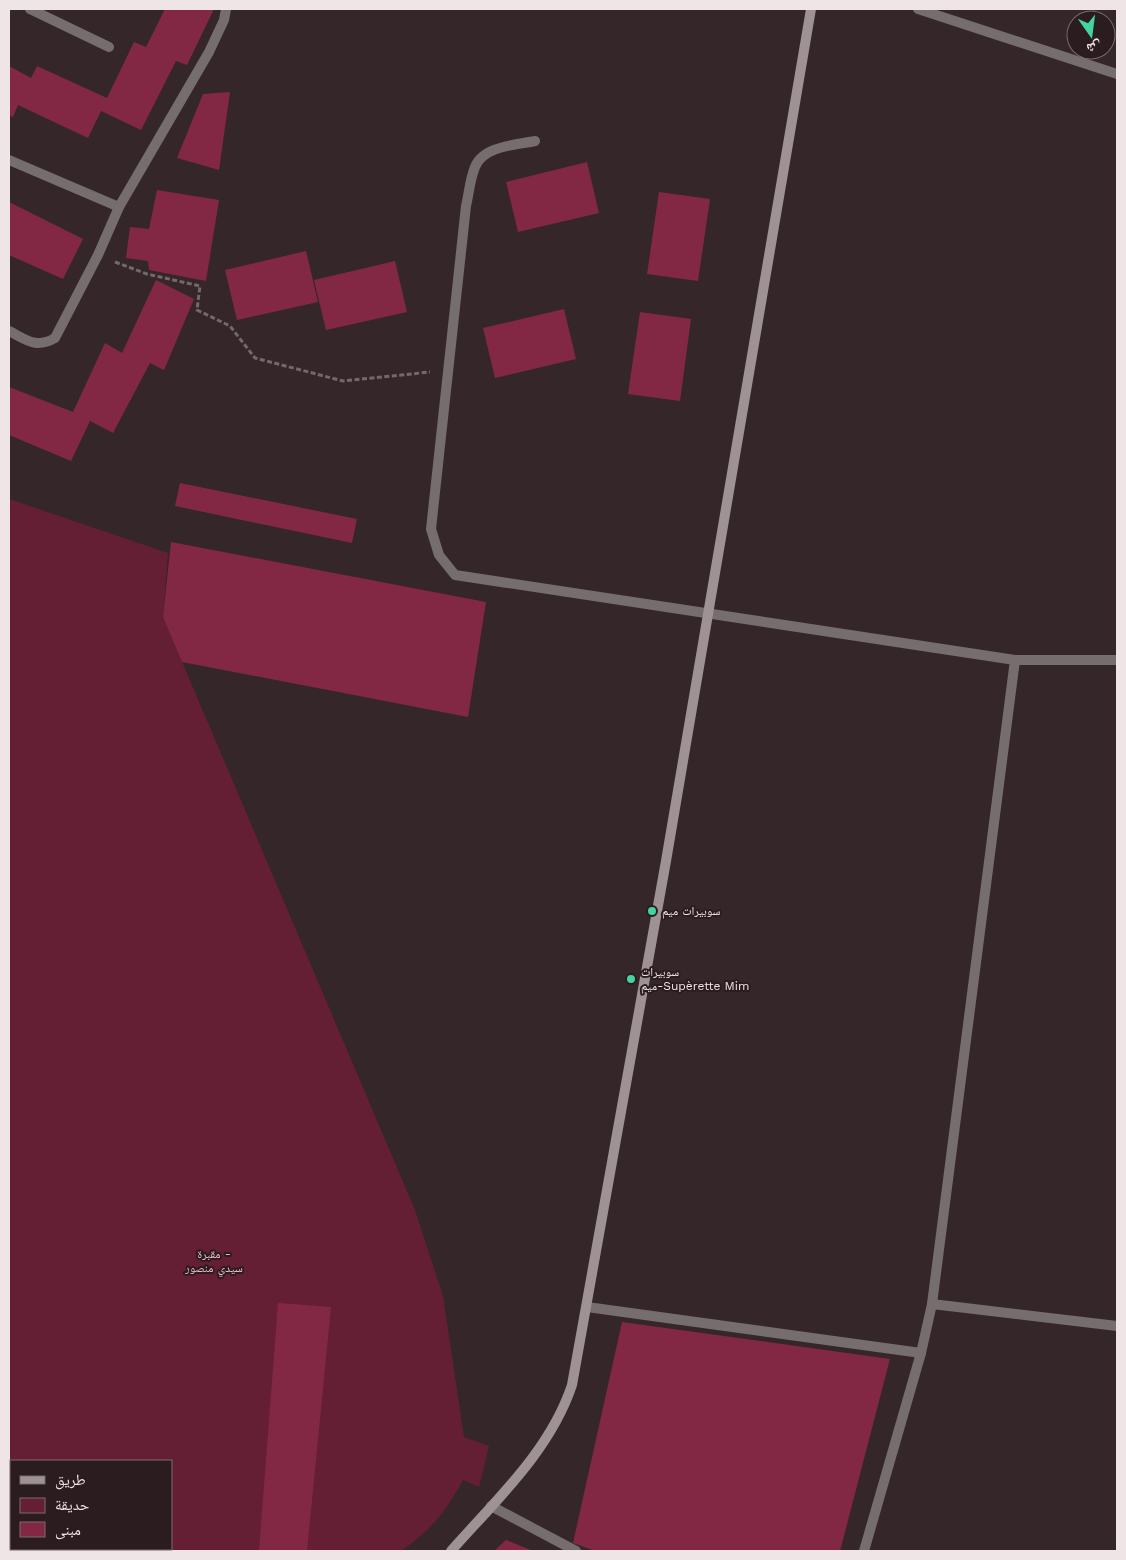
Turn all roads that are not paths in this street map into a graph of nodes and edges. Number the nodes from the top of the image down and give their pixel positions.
1 (30, 9) edge
2 (226, 9) edge
3 (810, 9) edge
4 (918, 9) edge
5 (109, 47) dead end
6 (1117, 74) edge
7 (535, 141) dead end
8 (9, 160) edge
9 (119, 207) junction
10 (9, 331) edge
11 (708, 613) junction
12 (1015, 660) junction
13 (1117, 660) edge
14 (932, 1304) junction
15 (587, 1307) junction
16 (1117, 1326) edge
17 (921, 1353) junction
18 (490, 1506) junction
19 (451, 1551) edge
20 (576, 1551) edge
21 (864, 1551) edge

1 - 5 street
2 - 9 street
3 - 11 main road
4 - 6 street
7 - 11 street
8 - 9 street
9 - 10 street
11 - 12 street
11 - 15 main road
12 - 13 street
12 - 14 street
14 - 16 street
14 - 17 street
15 - 17 street
15 - 18 main road
17 - 21 street
18 - 19 main road
18 - 20 street

